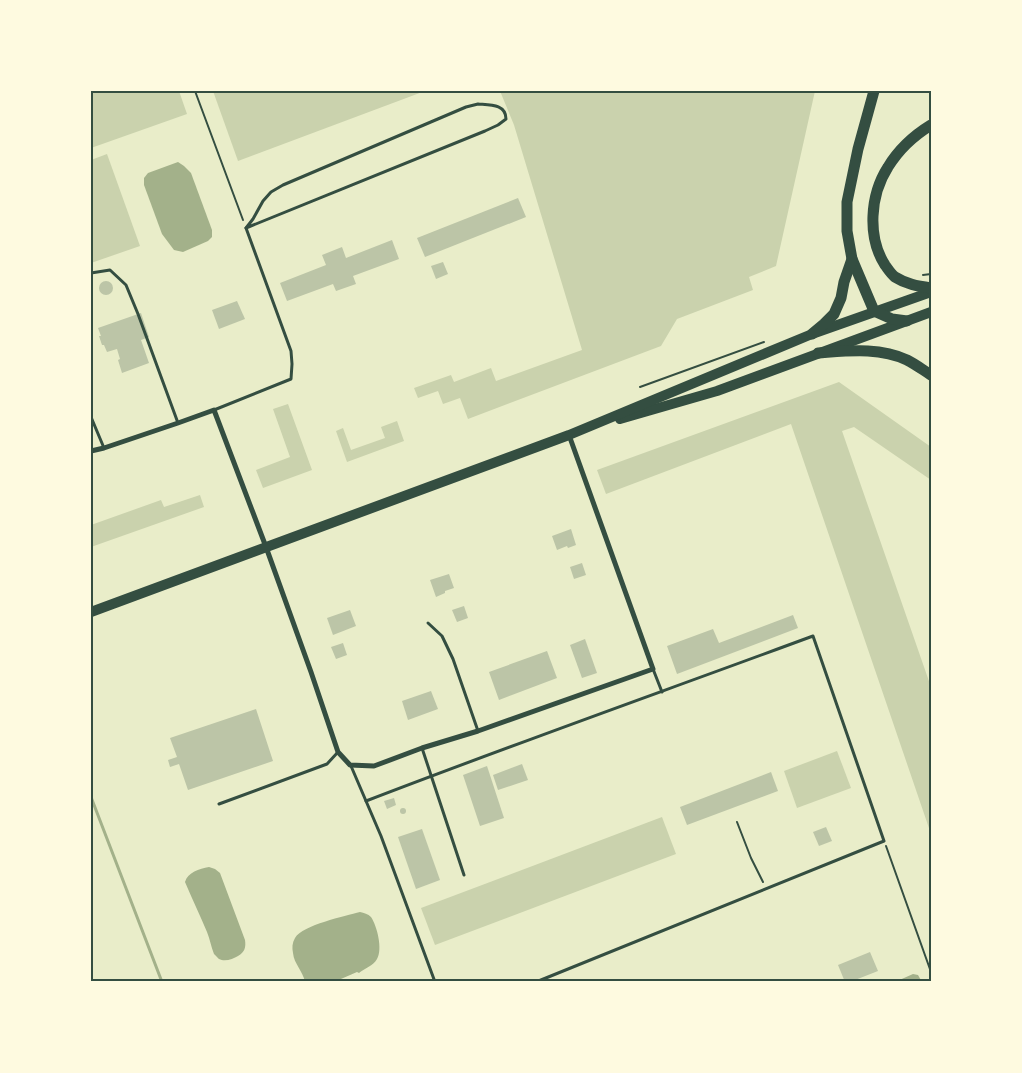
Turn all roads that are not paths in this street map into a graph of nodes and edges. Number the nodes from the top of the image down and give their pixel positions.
1 (874, 91) edge
2 (931, 124) edge
3 (246, 228) junction
4 (852, 259) junction
5 (91, 273) edge
6 (931, 290) edge
7 (874, 311) junction
8 (931, 312) edge
9 (907, 321) junction
10 (812, 334) junction
11 (818, 354) junction
12 (931, 374) edge
13 (214, 410) junction
14 (91, 417) edge
15 (178, 423) junction
16 (569, 435) junction
17 (104, 448) junction
18 (91, 451) edge
19 (266, 546) junction
20 (91, 612) edge
21 (428, 624) dead end
22 (653, 669) junction
23 (662, 692) junction
24 (478, 731) junction
25 (422, 748) junction
26 (338, 752) junction
27 (350, 765) junction
28 (431, 776) junction
29 (366, 801) junction
30 (219, 804) dead end
31 (464, 875) dead end
32 (435, 982) edge
33 (536, 982) edge

1 - 4 highway
2 - 6 highway
3 - 3 lane
3 - 13 lane
4 - 7 highway
4 - 10 highway
5 - 15 lane
6 - 7 main road
7 - 9 highway
7 - 10 main road
8 - 9 main road
9 - 11 main road
10 - 16 main road
11 - 12 highway
11 - 16 main road
13 - 15 street
13 - 19 street
14 - 17 lane
15 - 17 street
16 - 19 main road
16 - 22 street
17 - 18 street
19 - 20 main road
19 - 26 street
21 - 24 lane
22 - 23 lane
22 - 24 street
23 - 28 lane
23 - 33 lane
24 - 25 street
25 - 27 street
25 - 28 lane
26 - 27 street
26 - 30 lane
27 - 29 lane
28 - 29 lane
28 - 31 lane
29 - 32 lane

